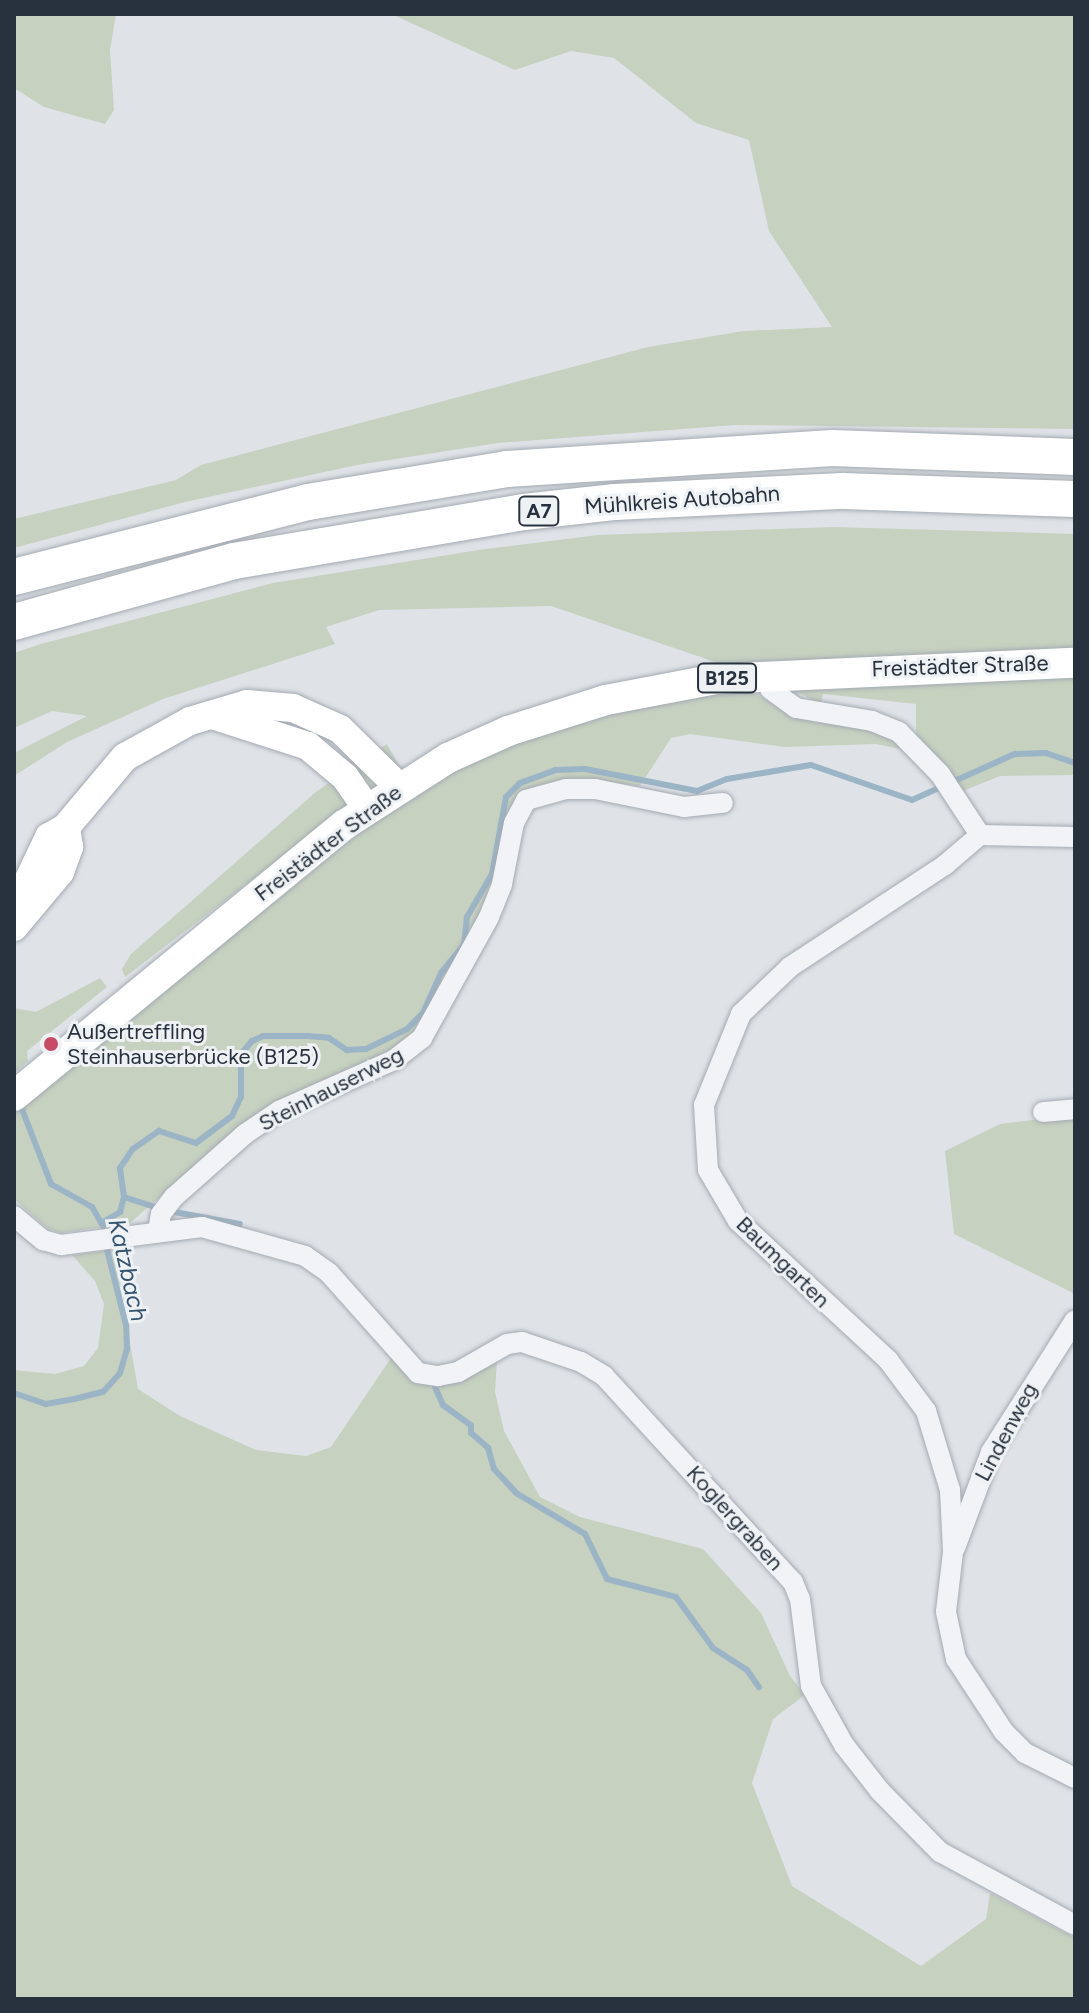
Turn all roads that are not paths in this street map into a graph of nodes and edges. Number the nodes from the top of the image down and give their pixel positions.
1 (1075, 457) edge
2 (1075, 499) edge
3 (14, 577) edge
4 (14, 622) edge
5 (1075, 663) edge
6 (768, 674) junction
7 (212, 715) junction
8 (399, 787) junction
9 (723, 803) dead end
10 (367, 809) junction
11 (980, 835) junction
12 (1075, 837) edge
13 (21, 917) edge
14 (25, 1087) edge
15 (1075, 1109) edge
16 (1043, 1112) dead end
17 (14, 1216) edge
18 (163, 1216) junction
19 (1075, 1320) edge
20 (953, 1552) junction
21 (1075, 1778) edge
22 (1075, 1925) edge

1 - 3 highway, Mühlkreis Autobahn / A7
2 - 4 highway, Mühlkreis Autobahn / A7
5 - 6 main road, Freistädter Straße / B125
6 - 8 main road, Freistädter Straße / B125
6 - 11 street
7 - 8 street
7 - 10 street
7 - 13 street
8 - 10 main road, Freistädter Straße / B125
9 - 18 street, Steinhauserweg
10 - 14 main road, Freistädter Straße / B125
11 - 12 street
11 - 20 street, Baumgarten
15 - 16 street
17 - 18 street
18 - 22 street, Koglergraben
19 - 20 street, Lindenweg
20 - 21 street, Baumgarten

